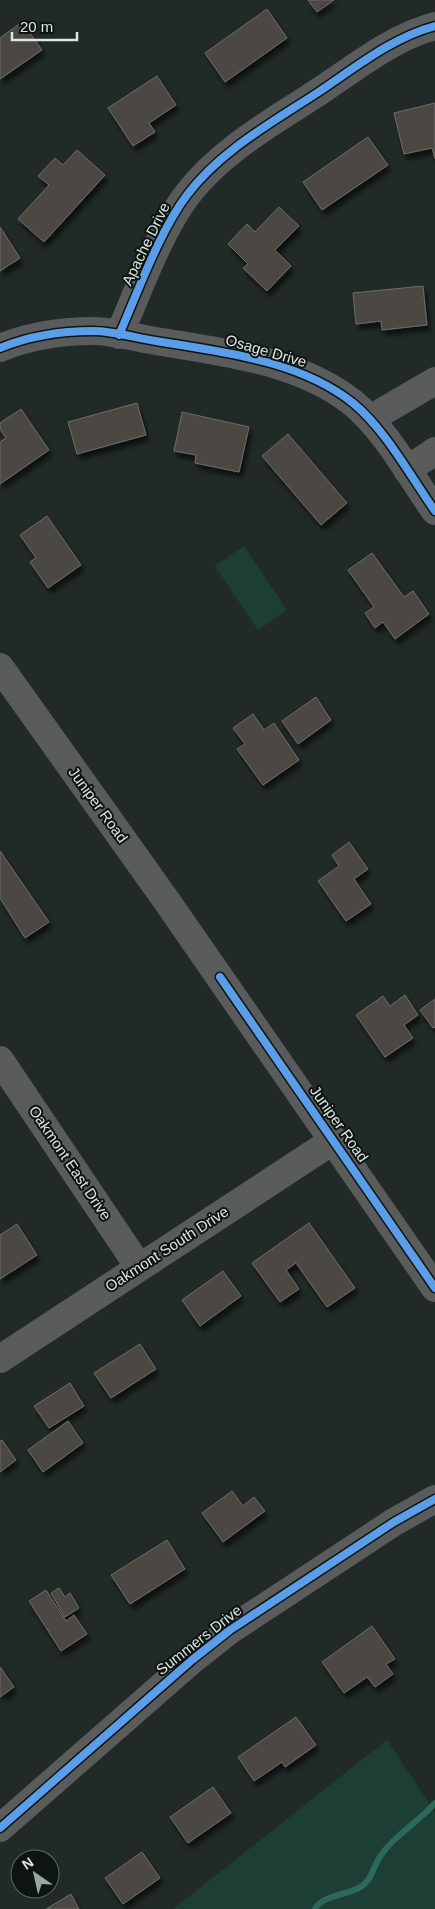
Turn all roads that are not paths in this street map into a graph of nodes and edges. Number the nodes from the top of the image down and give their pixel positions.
1 (435, 26) edge
2 (119, 335) junction
3 (0, 348) edge
4 (435, 381) edge
5 (370, 419) junction
6 (435, 451) edge
7 (406, 470) junction
8 (435, 511) edge
9 (0, 667) edge
10 (0, 1060) edge
11 (334, 1140) junction
12 (139, 1267) junction
13 (435, 1288) edge
14 (0, 1359) edge
15 (435, 1499) edge
16 (0, 1828) edge

1 - 2 street, Apache Drive
2 - 3 street
2 - 5 street, Osage Drive
4 - 5 street
5 - 7 street, Osage Drive
6 - 7 street
7 - 8 street, Osage Drive
9 - 11 street, Juniper Road
10 - 12 street, Oakmont East Drive
11 - 12 street, Oakmont South Drive
11 - 13 street, Juniper Road
12 - 14 street, Oakmont South Drive
15 - 16 street, Summers Drive

